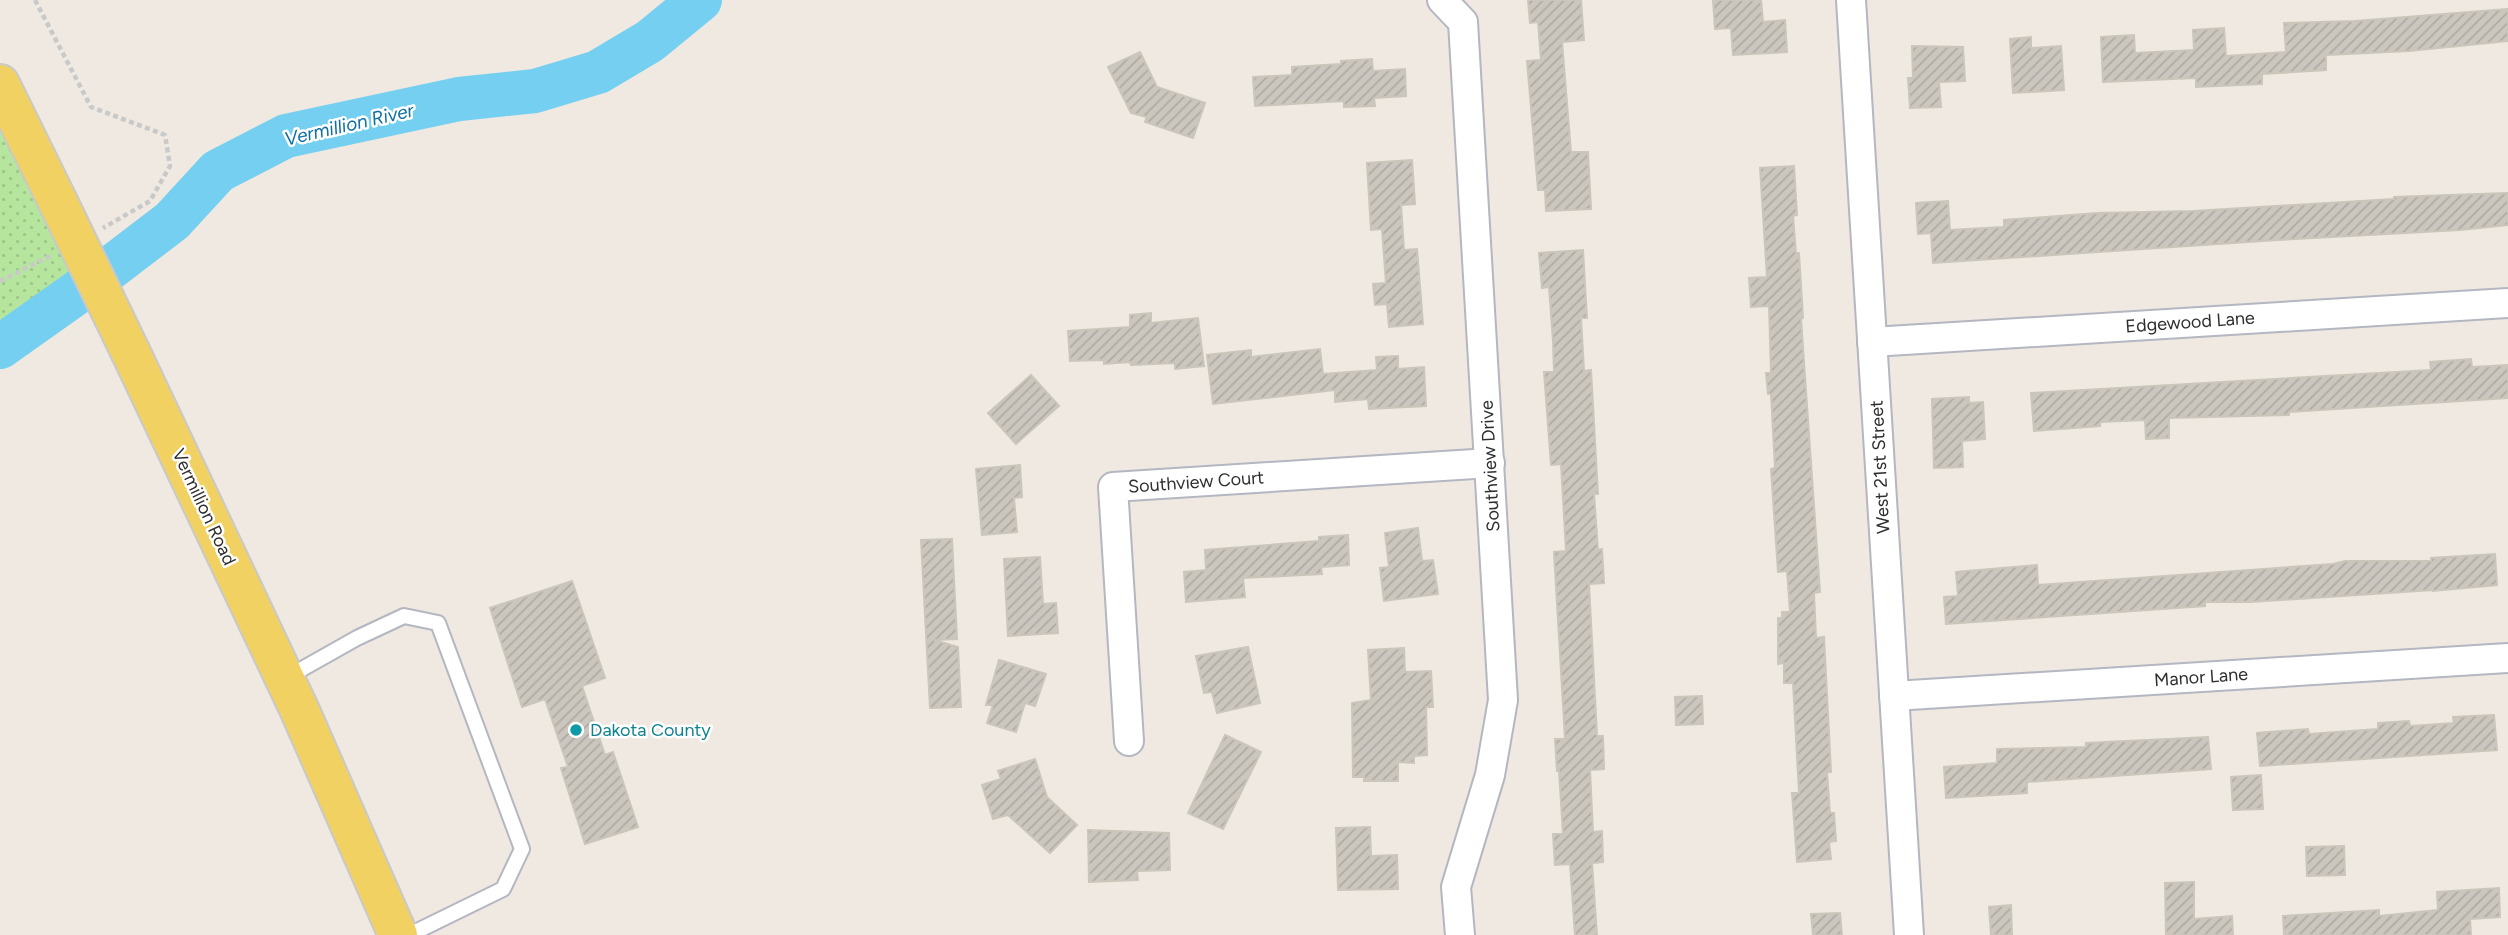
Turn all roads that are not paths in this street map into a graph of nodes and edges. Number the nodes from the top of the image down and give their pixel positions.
1 (1442, 0) edge
2 (1851, 0) edge
3 (0, 84) edge
4 (2508, 303) edge
5 (1872, 342) junction
6 (1490, 463) junction
7 (2508, 658) edge
8 (285, 679) junction
9 (1894, 696) junction
10 (1129, 741) dead end
11 (398, 935) edge
12 (409, 935) edge
13 (1460, 935) edge
14 (1909, 935) edge

1 - 6 street, Southview Drive
2 - 5 street, West 21st Street
3 - 8 main road, Vermillion Road, bridge
4 - 5 street, Edgewood Lane
5 - 9 street, West 21st Street
6 - 10 street, Southview Court
6 - 13 street, Southview Drive
7 - 9 street, Manor Lane
8 - 11 main road, Vermillion Road
8 - 12 lane
9 - 14 street, West 21st Street

